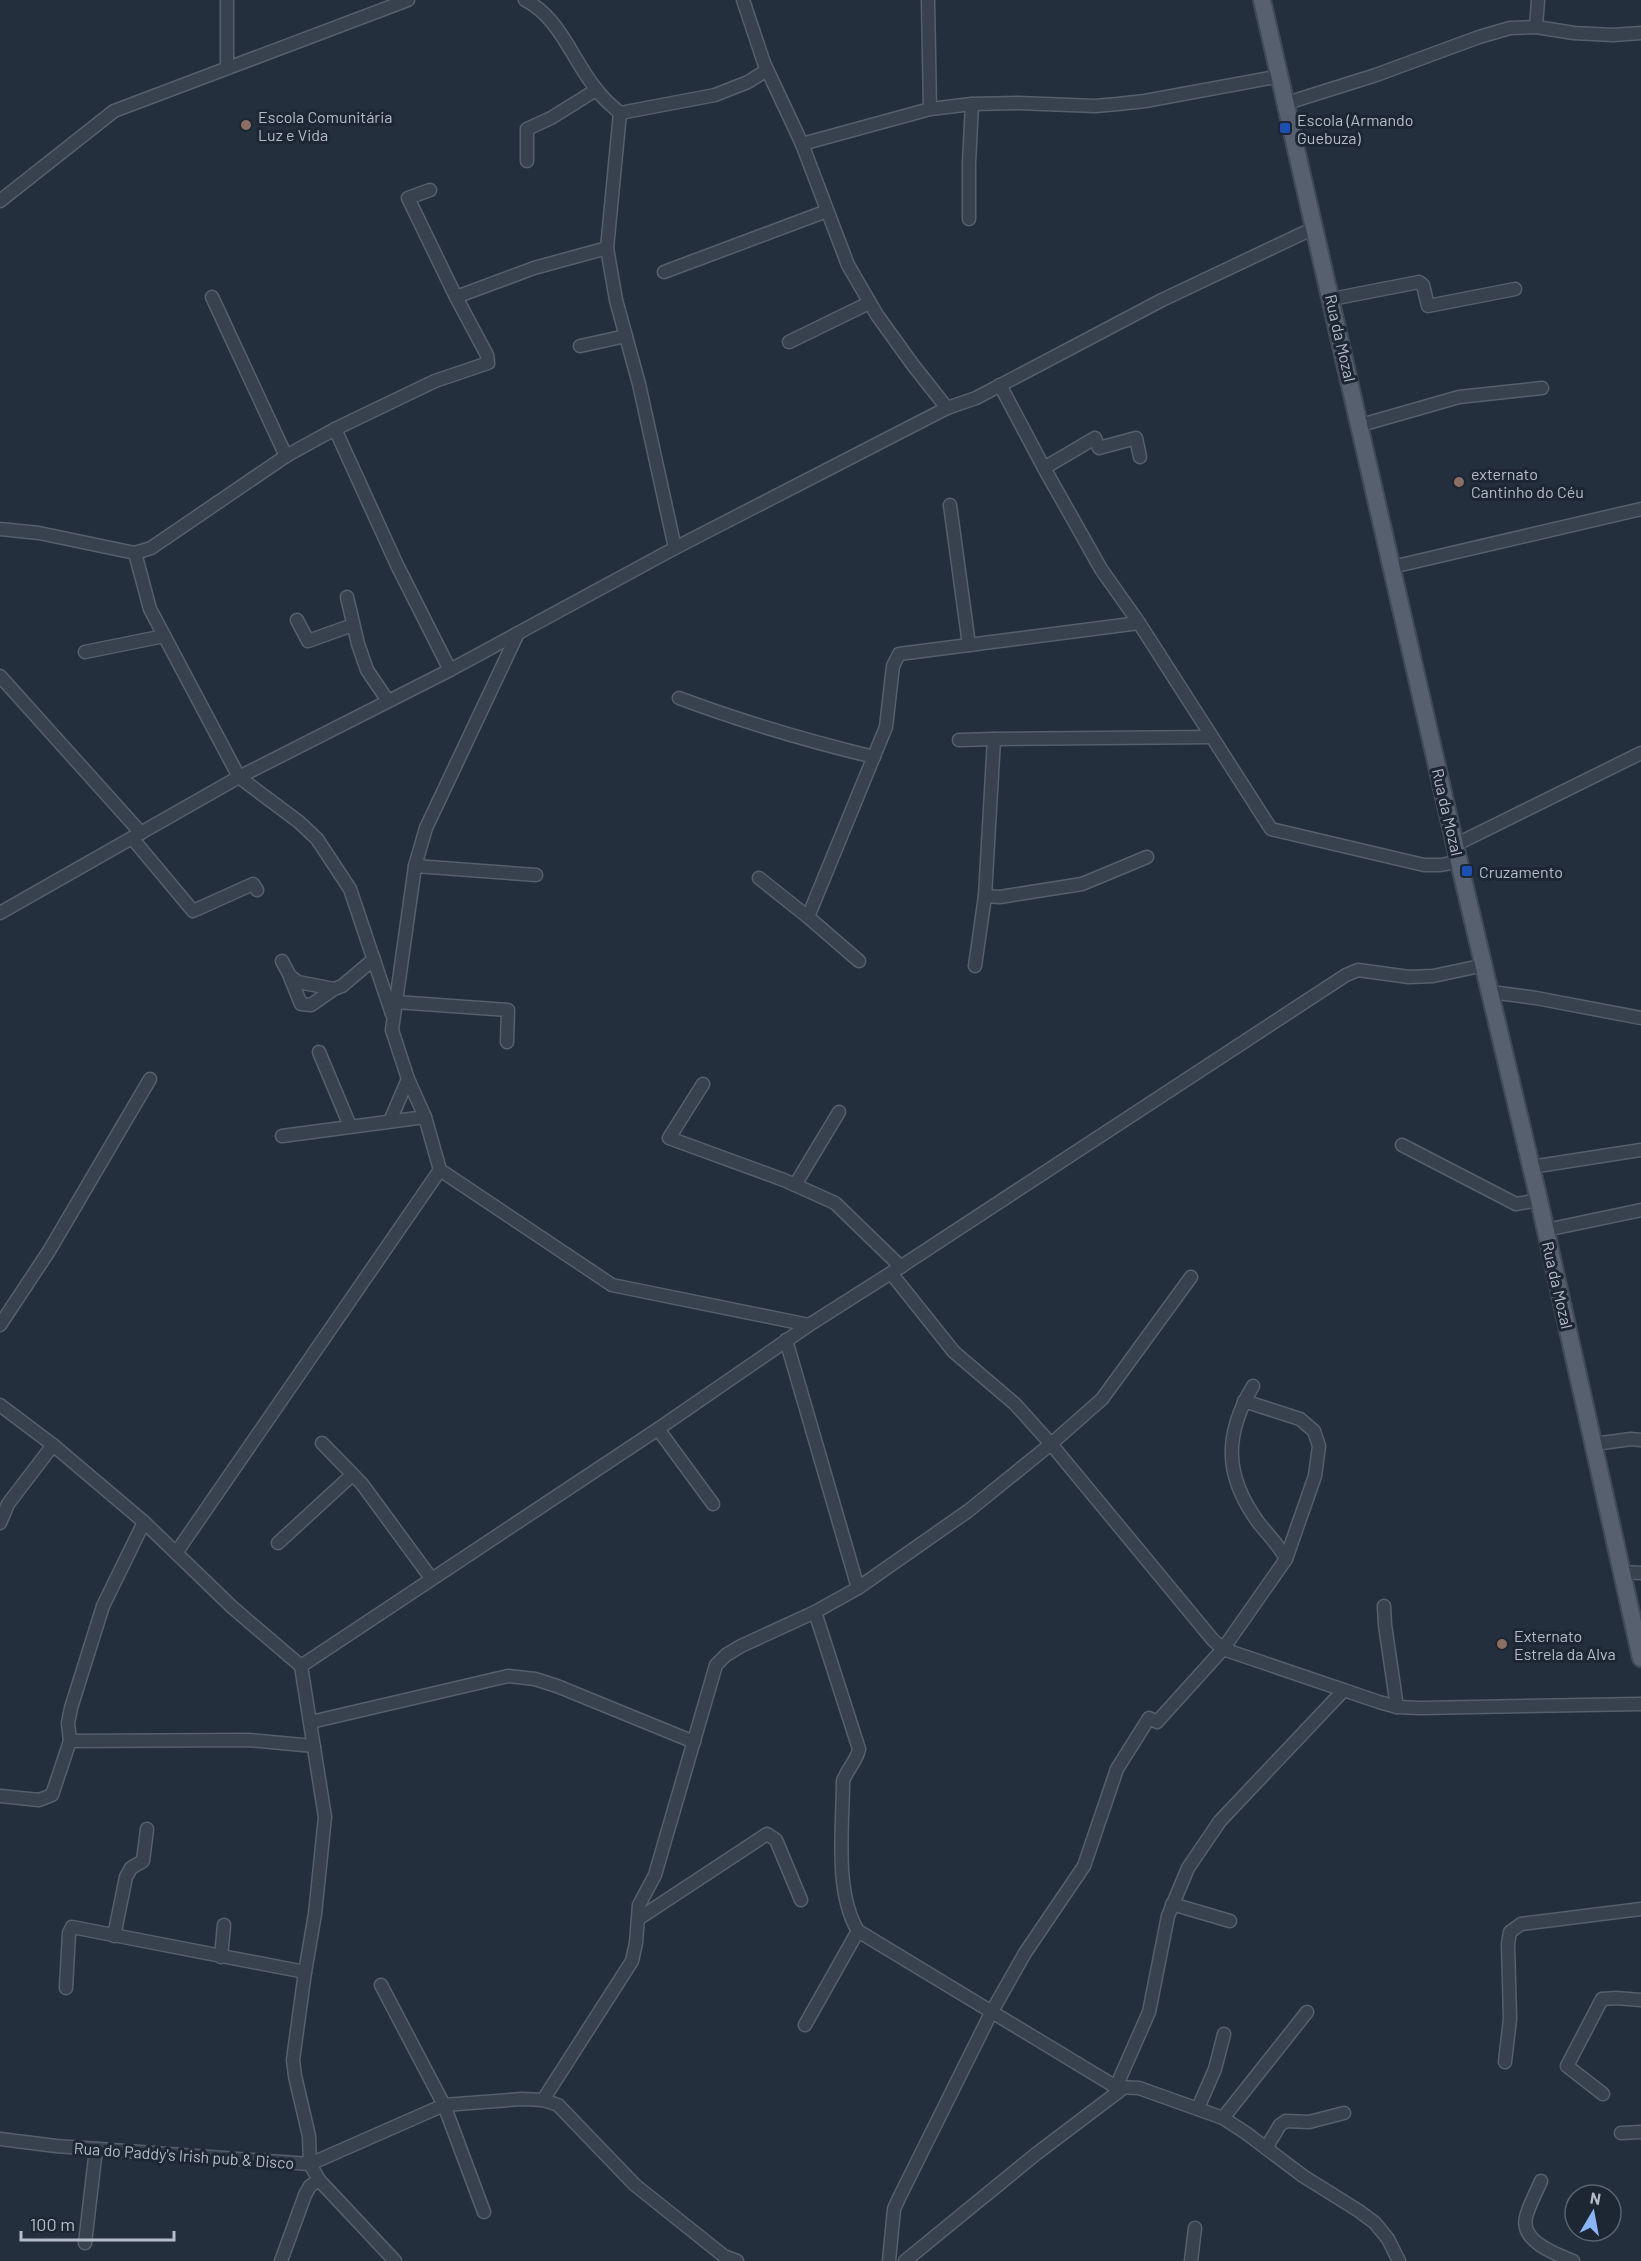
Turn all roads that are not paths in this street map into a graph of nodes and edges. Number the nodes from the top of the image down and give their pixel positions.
1 (227, 0) edge
2 (408, 0) edge
3 (525, 0) edge
4 (743, 0) edge
5 (928, 0) edge
6 (1262, 0) edge
7 (1538, 0) edge
8 (1536, 27) junction
9 (1641, 33) edge
10 (227, 68) junction
11 (767, 70) junction
12 (1281, 76) junction
13 (596, 90) junction
14 (1287, 103) junction
15 (972, 104) junction
16 (930, 109) junction
17 (620, 114) junction
18 (802, 144) junction
19 (527, 161) dead end
20 (430, 190) dead end
21 (0, 201) edge
22 (827, 211) junction
23 (969, 219) dead end
24 (1314, 228) junction
25 (608, 248) junction
26 (664, 272) dead end
27 (1515, 289) dead end
28 (212, 297) dead end
29 (456, 297) junction
30 (1332, 299) junction
31 (869, 303) junction
32 (626, 336) junction
33 (789, 342) dead end
34 (580, 346) dead end
35 (1000, 385) junction
36 (1542, 388) dead end
37 (947, 408) junction
38 (1361, 425) junction
39 (335, 429) junction
40 (286, 456) junction
41 (1140, 457) dead end
42 (1044, 468) junction
43 (950, 505) dead end
44 (1641, 509) edge
45 (0, 529) edge
46 (675, 548) junction
47 (135, 553) junction
48 (1392, 567) junction
49 (347, 597) dead end
50 (297, 620) dead end
51 (1139, 623) junction
52 (353, 625) junction
53 (518, 633) junction
54 (164, 636) junction
55 (969, 645) junction
56 (85, 652) dead end
57 (450, 670) junction
58 (0, 676) edge
59 (679, 699) dead end
60 (388, 701) junction
61 (1212, 737) junction
62 (994, 739) junction
63 (959, 740) dead end
64 (1641, 753) edge
65 (874, 757) junction
66 (239, 777) junction
67 (136, 835) junction
68 (1457, 853) junction
69 (1147, 857) dead end
70 (416, 866) junction
71 (536, 876) dead end
72 (759, 878) dead end
73 (257, 890) dead end
74 (985, 896) junction
75 (0, 913) edge
76 (808, 917) junction
77 (374, 959) junction
78 (860, 961) dead end
79 (282, 962) dead end
80 (1485, 965) junction
81 (975, 966) dead end
82 (290, 976) junction
83 (334, 989) junction
84 (1491, 992) junction
85 (396, 1002) junction
86 (394, 1018) junction
87 (1641, 1018) edge
88 (507, 1042) dead end
89 (319, 1052) dead end
90 (150, 1080) dead end
91 (408, 1080) junction
92 (703, 1083) dead end
93 (839, 1112) dead end
94 (425, 1117) junction
95 (390, 1120) junction
96 (350, 1126) junction
97 (282, 1136) dead end
98 (1402, 1144) dead end
99 (1641, 1150) edge
100 (1531, 1167) junction
101 (440, 1170) junction
102 (795, 1185) junction
103 (1539, 1200) junction
104 (1641, 1210) edge
105 (1546, 1230) junction
106 (896, 1270) junction
107 (1191, 1277) dead end
108 (0, 1325) edge
109 (808, 1325) junction
110 (786, 1340) junction
111 (1253, 1386) dead end
112 (1244, 1401) junction
113 (0, 1405) edge
114 (658, 1429) junction
115 (1641, 1440) edge
116 (322, 1443) dead end
117 (1051, 1444) junction
118 (1595, 1444) junction
119 (53, 1445) junction
120 (352, 1475) junction
121 (713, 1504) dead end
122 (144, 1522) junction
123 (0, 1523) edge
124 (278, 1543) dead end
125 (176, 1553) junction
126 (1286, 1559) junction
127 (1622, 1572) junction
128 (1641, 1573) edge
129 (431, 1578) junction
130 (858, 1588) junction
131 (1384, 1606) dead end
132 (815, 1612) junction
133 (1223, 1649) junction
134 (1641, 1658) edge
135 (301, 1666) junction
136 (1343, 1691) junction
137 (1641, 1704) edge
138 (1397, 1707) junction
139 (311, 1722) junction
140 (70, 1741) junction
141 (694, 1742) junction
142 (314, 1746) junction
143 (0, 1796) edge
144 (147, 1829) dead end
145 (801, 1900) dead end
146 (1172, 1904) junction
147 (1641, 1909) edge
148 (638, 1919) junction
149 (1230, 1921) dead end
150 (224, 1925) dead end
151 (858, 1931) junction
152 (114, 1936) junction
153 (221, 1957) junction
154 (304, 1972) junction
155 (381, 1985) dead end
156 (66, 1988) dead end
157 (1641, 2000) edge
158 (1307, 2012) dead end
159 (991, 2013) junction
160 (805, 2025) dead end
161 (1224, 2034) dead end
162 (1504, 2062) dead end
163 (1119, 2088) junction
164 (1603, 2094) dead end
165 (543, 2100) junction
166 (444, 2105) junction
167 (1198, 2108) junction
168 (1344, 2113) dead end
169 (1223, 2118) junction
170 (1641, 2132) edge
171 (1621, 2133) dead end
172 (0, 2139) edge
173 (1266, 2148) junction
174 (96, 2149) junction
175 (310, 2164) junction
176 (319, 2180) junction
177 (1540, 2181) dead end
178 (484, 2212) dead end
179 (1195, 2228) dead end
180 (85, 2243) dead end
181 (281, 2261) edge
182 (395, 2261) edge
183 (736, 2261) edge
184 (889, 2261) edge
185 (905, 2261) edge
186 (1191, 2261) edge
187 (1399, 2261) edge
188 (1573, 2261) edge

1 - 10 street
2 - 10 street
3 - 13 street
4 - 11 street
5 - 16 street
6 - 12 main road, Rua da Mozal
7 - 8 street
8 - 9 street
8 - 14 street
10 - 21 street
11 - 17 street
11 - 18 street
12 - 14 main road, Rua da Mozal
12 - 15 street
13 - 17 street
13 - 19 street
14 - 24 main road, Rua da Mozal
15 - 16 street
15 - 23 street
16 - 18 street
17 - 25 street
18 - 22 street
20 - 29 street
22 - 26 street
22 - 31 street
24 - 30 main road, Rua da Mozal
24 - 35 street
25 - 29 street
25 - 32 street
27 - 30 street
28 - 40 street
29 - 39 street
30 - 38 main road, Rua da Mozal
31 - 33 street
31 - 37 street
32 - 34 street
32 - 46 street
35 - 37 street
35 - 42 street
36 - 38 street
37 - 46 street
38 - 48 main road, Rua da Mozal
39 - 40 street
39 - 57 street
40 - 47 street
41 - 42 street
42 - 51 street
43 - 55 street
44 - 48 street
45 - 47 street
46 - 53 street
47 - 54 street
48 - 68 main road, Rua da Mozal
49 - 52 street
50 - 52 street
51 - 55 street
51 - 61 street
52 - 60 street
53 - 57 street
53 - 70 street
54 - 56 street
54 - 66 street
55 - 65 street
57 - 60 street
58 - 67 street
59 - 65 street
60 - 66 street
61 - 62 street
61 - 68 street
62 - 63 street
62 - 74 street
64 - 68 street
65 - 76 street
66 - 67 street
66 - 77 street
67 - 73 street
67 - 75 street
68 - 80 main road, Rua da Mozal
69 - 74 street
70 - 71 street
70 - 85 street
72 - 76 street
74 - 81 street
76 - 78 street
77 - 83 street
77 - 86 street
79 - 82 street
80 - 84 main road, Rua da Mozal
80 - 106 street
82 - 83 street
82 - 83 street
84 - 87 street
84 - 100 main road, Rua da Mozal
85 - 86 street
85 - 88 street
86 - 91 street
89 - 96 street
90 - 108 street
91 - 94 street
91 - 95 street
92 - 102 street
93 - 102 street
94 - 95 street
94 - 101 street
95 - 96 street
96 - 97 street
98 - 103 street
99 - 100 street
100 - 103 main road, Rua da Mozal
101 - 109 street
101 - 125 street
102 - 106 street
103 - 105 main road, Rua da Mozal
104 - 105 street
105 - 118 main road, Rua da Mozal
106 - 109 street
106 - 117 street
107 - 117 street
109 - 110 street
110 - 114 street
110 - 130 street
111 - 112 street
112 - 126 street
112 - 126 street
113 - 119 street
114 - 121 street
114 - 129 street
115 - 118 street
116 - 120 street
117 - 130 street
117 - 133 street
118 - 127 main road, Rua da Mozal
119 - 122 street
119 - 123 street
120 - 124 street
120 - 129 street
122 - 125 street
122 - 140 street
125 - 135 street
126 - 133 street
127 - 128 street
127 - 134 main road, Rua da Mozal
129 - 135 street
130 - 132 street
131 - 138 street
132 - 141 street
132 - 151 street
133 - 136 street
133 - 159 street
135 - 139 street
136 - 138 street
136 - 146 street
137 - 138 street
139 - 141 street
139 - 142 street
140 - 142 street
140 - 143 street
141 - 148 street
142 - 154 street
144 - 152 street
145 - 148 street
146 - 149 street
146 - 163 street
147 - 162 street
148 - 165 street
150 - 153 street
151 - 159 street
151 - 160 street
152 - 153 street
152 - 156 street
153 - 154 street
154 - 175 street
155 - 166 street
157 - 164 street
158 - 169 street
159 - 163 street
159 - 184 street
161 - 167 street
163 - 167 street
163 - 185 street
165 - 166 street
165 - 183 street
166 - 175 street
166 - 178 street
167 - 169 street
168 - 173 street
169 - 173 street
170 - 171 street
172 - 174 street, Rua do Paddy's Irish pub & Disco
173 - 187 street
174 - 175 street, Rua do Paddy's Irish pub & Disco
174 - 180 street
175 - 176 street, Rua do Paddy's Irish pub & Disco
176 - 181 street
176 - 182 street, Rua do Paddy's Irish pub & Disco
177 - 188 street
179 - 186 street

